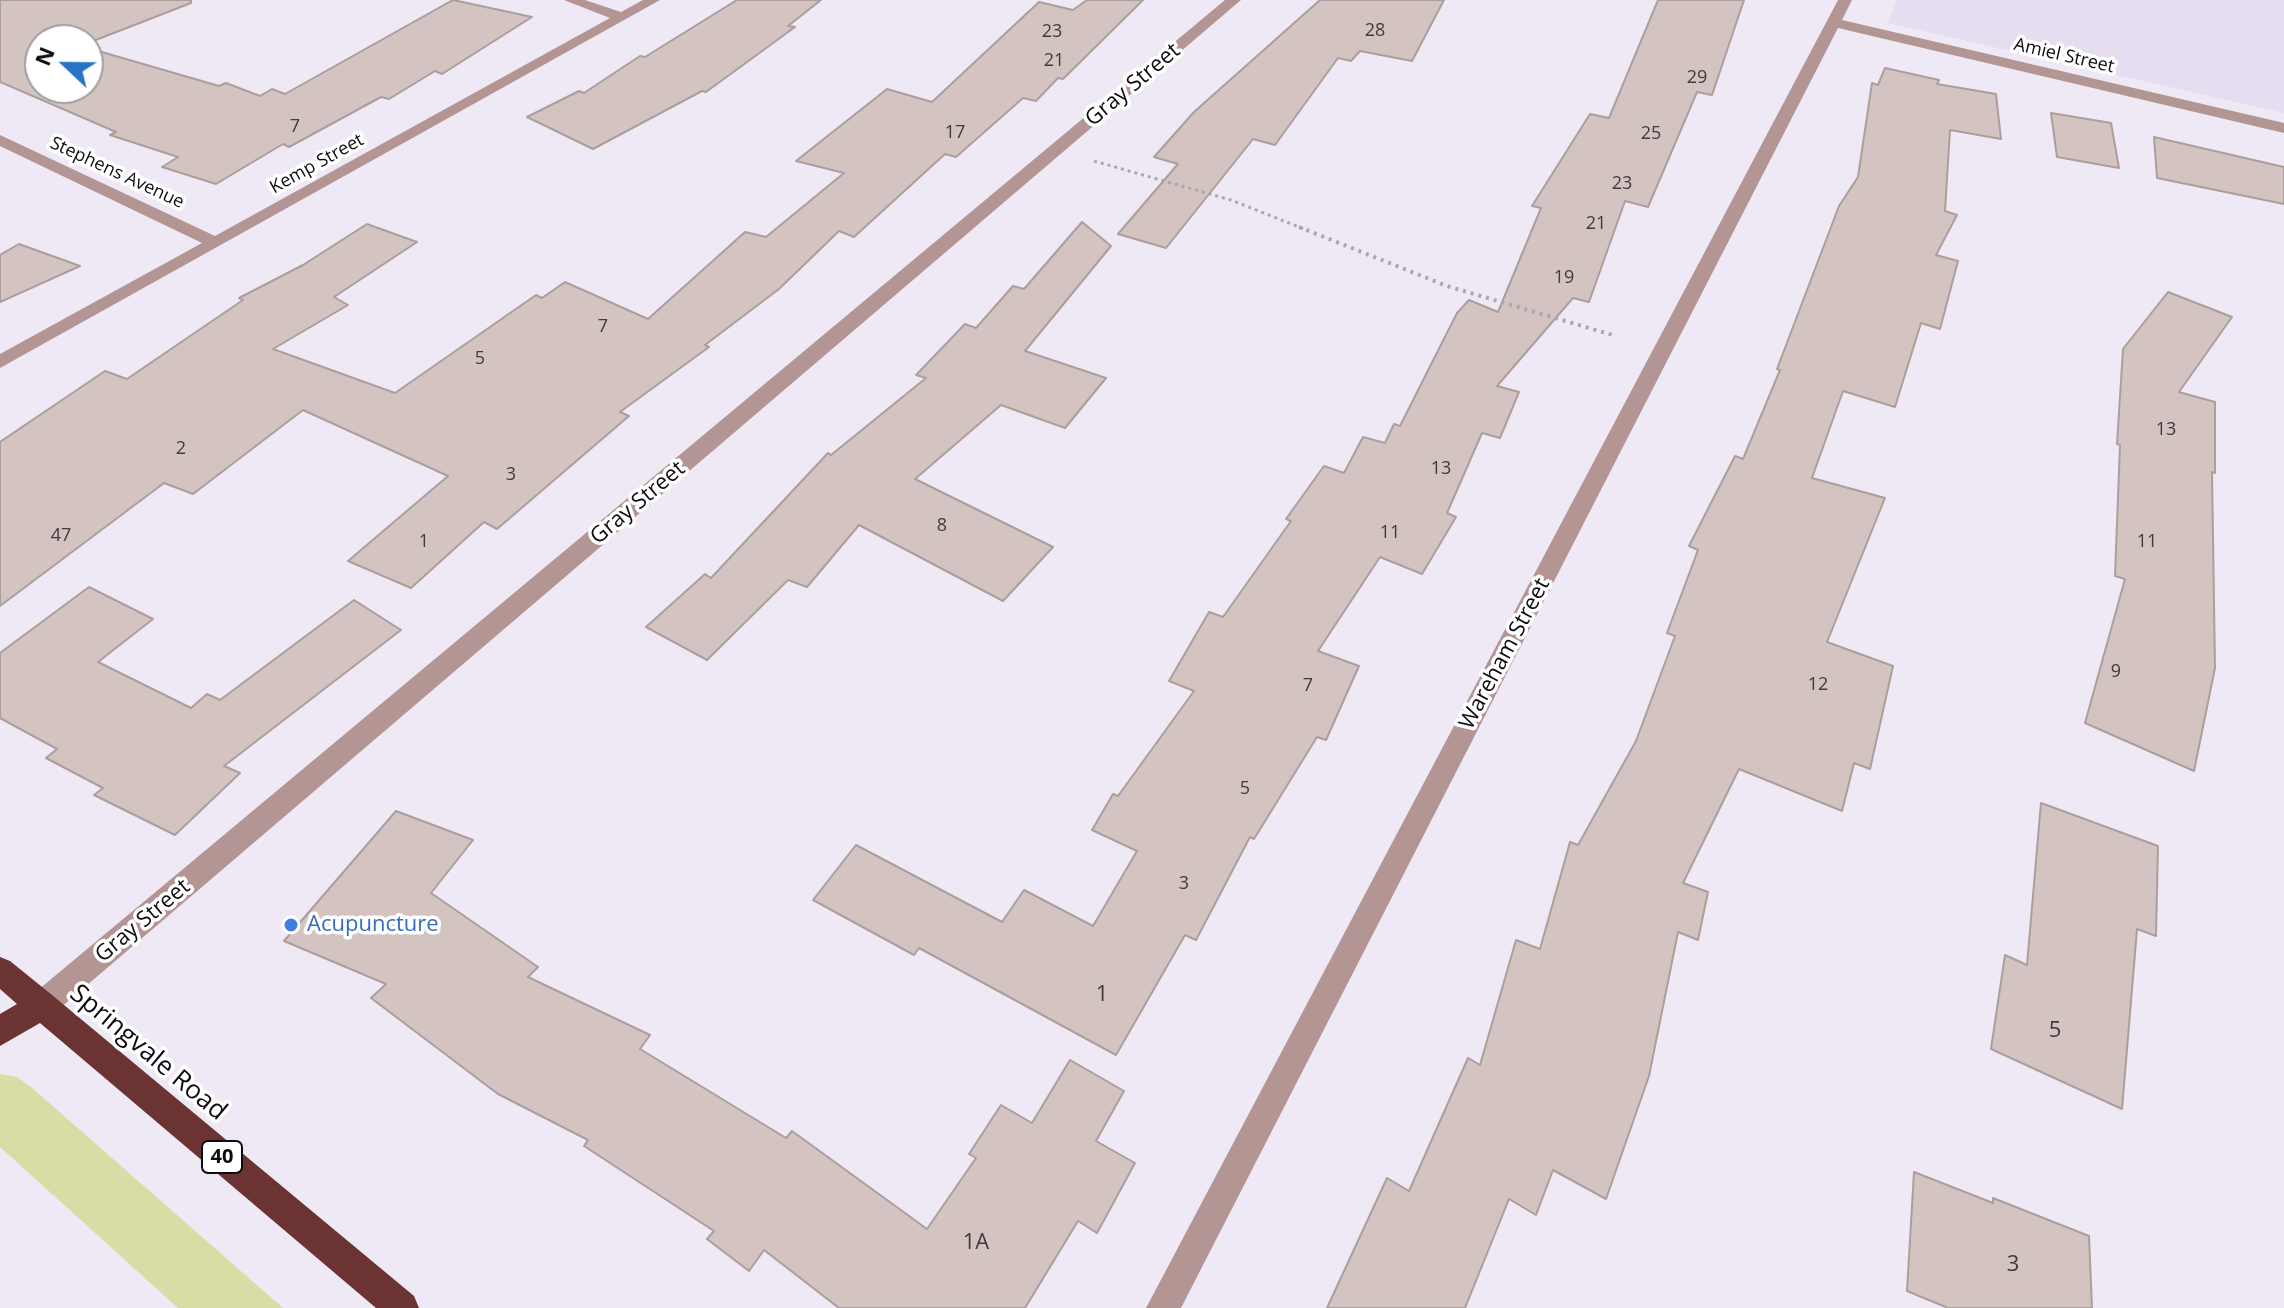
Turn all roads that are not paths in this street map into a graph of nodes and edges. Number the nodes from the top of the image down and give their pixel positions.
1 (571, 0) edge
2 (653, 0) edge
3 (1234, 0) edge
4 (1845, 0) edge
5 (622, 17) junction
6 (1835, 23) junction
7 (2284, 128) edge
8 (0, 140) edge
9 (216, 243) junction
10 (0, 362) edge
11 (0, 971) edge
12 (42, 1005) junction
13 (0, 1031) edge
14 (402, 1308) edge
15 (1163, 1308) edge

1 - 5 street
2 - 5 street, Kemp Street
3 - 12 street, Gray Street
4 - 6 street, Wareham Street
5 - 9 street, Kemp Street
6 - 7 street, Amiel Street
6 - 15 street, Wareham Street
8 - 9 street, Stephens Avenue
9 - 10 street, Kemp Street
11 - 12 highway, Springvale Road / 40
12 - 13 highway
12 - 14 highway, Springvale Road / 40

